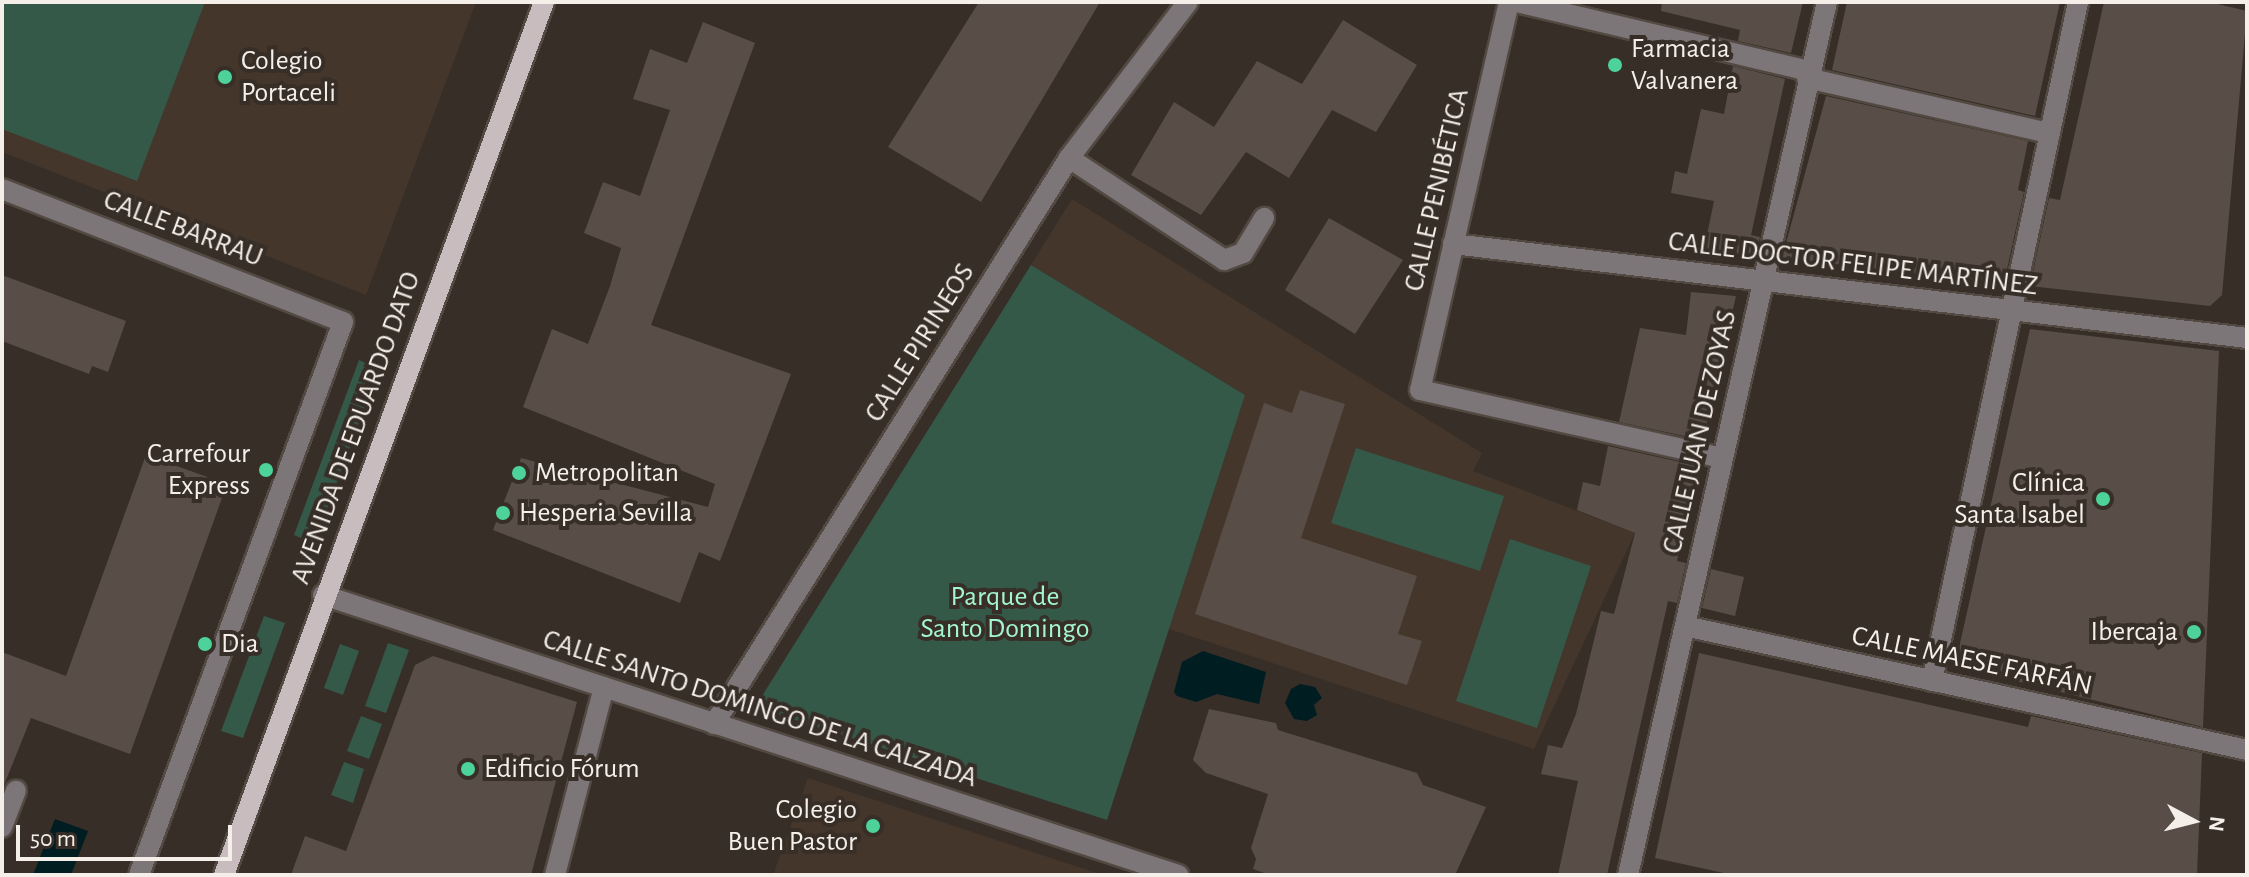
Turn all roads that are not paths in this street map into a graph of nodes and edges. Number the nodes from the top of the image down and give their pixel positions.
1 (544, 2) edge
2 (1188, 2) edge
3 (1509, 2) edge
4 (1517, 2) edge
5 (1827, 2) edge
6 (2078, 2) edge
7 (1809, 74) junction
8 (2050, 133) junction
9 (1069, 158) junction
10 (2, 189) edge
11 (1264, 218) dead end
12 (1453, 244) junction
13 (1763, 281) junction
14 (2012, 311) junction
15 (2247, 338) edge
16 (1722, 458) junction
17 (323, 595) junction
18 (1685, 626) junction
19 (1932, 681) junction
20 (604, 687) junction
21 (714, 724) junction
22 (2247, 750) edge
23 (16, 791) dead end
24 (2, 827) edge
25 (139, 875) edge
26 (224, 875) edge
27 (555, 875) edge
28 (1178, 875) edge
29 (1628, 875) edge

1 - 17 main road, AVENIDA DE EDUARDO DATO
2 - 9 street, CALLE PIRINEOS
3 - 12 street, CALLE PENIBÉTICA
4 - 7 street
5 - 7 street, CALLE JUAN DE ZOYAS
6 - 8 street
7 - 8 street
7 - 13 street, CALLE JUAN DE ZOYAS
8 - 14 street
9 - 11 street
9 - 21 street, CALLE PIRINEOS
10 - 25 street, CALLE BARRAU
12 - 13 street, CALLE DOCTOR FELIPE MARTÍNEZ
12 - 16 street, CALLE PENIBÉTICA
13 - 14 street, CALLE DOCTOR FELIPE MARTÍNEZ
13 - 16 street, CALLE JUAN DE ZOYAS
14 - 15 street, CALLE DOCTOR FELIPE MARTÍNEZ
14 - 19 street
16 - 18 street, CALLE JUAN DE ZOYAS
17 - 20 street, CALLE SANTO DOMINGO DE LA CALZADA
17 - 26 main road, AVENIDA DE EDUARDO DATO
18 - 19 street, CALLE MAESE FARFÁN
18 - 29 street, CALLE JUAN DE ZOYAS
19 - 22 street, CALLE MAESE FARFÁN
20 - 21 street, CALLE SANTO DOMINGO DE LA CALZADA
20 - 27 street
21 - 28 street, CALLE SANTO DOMINGO DE LA CALZADA
23 - 24 street

